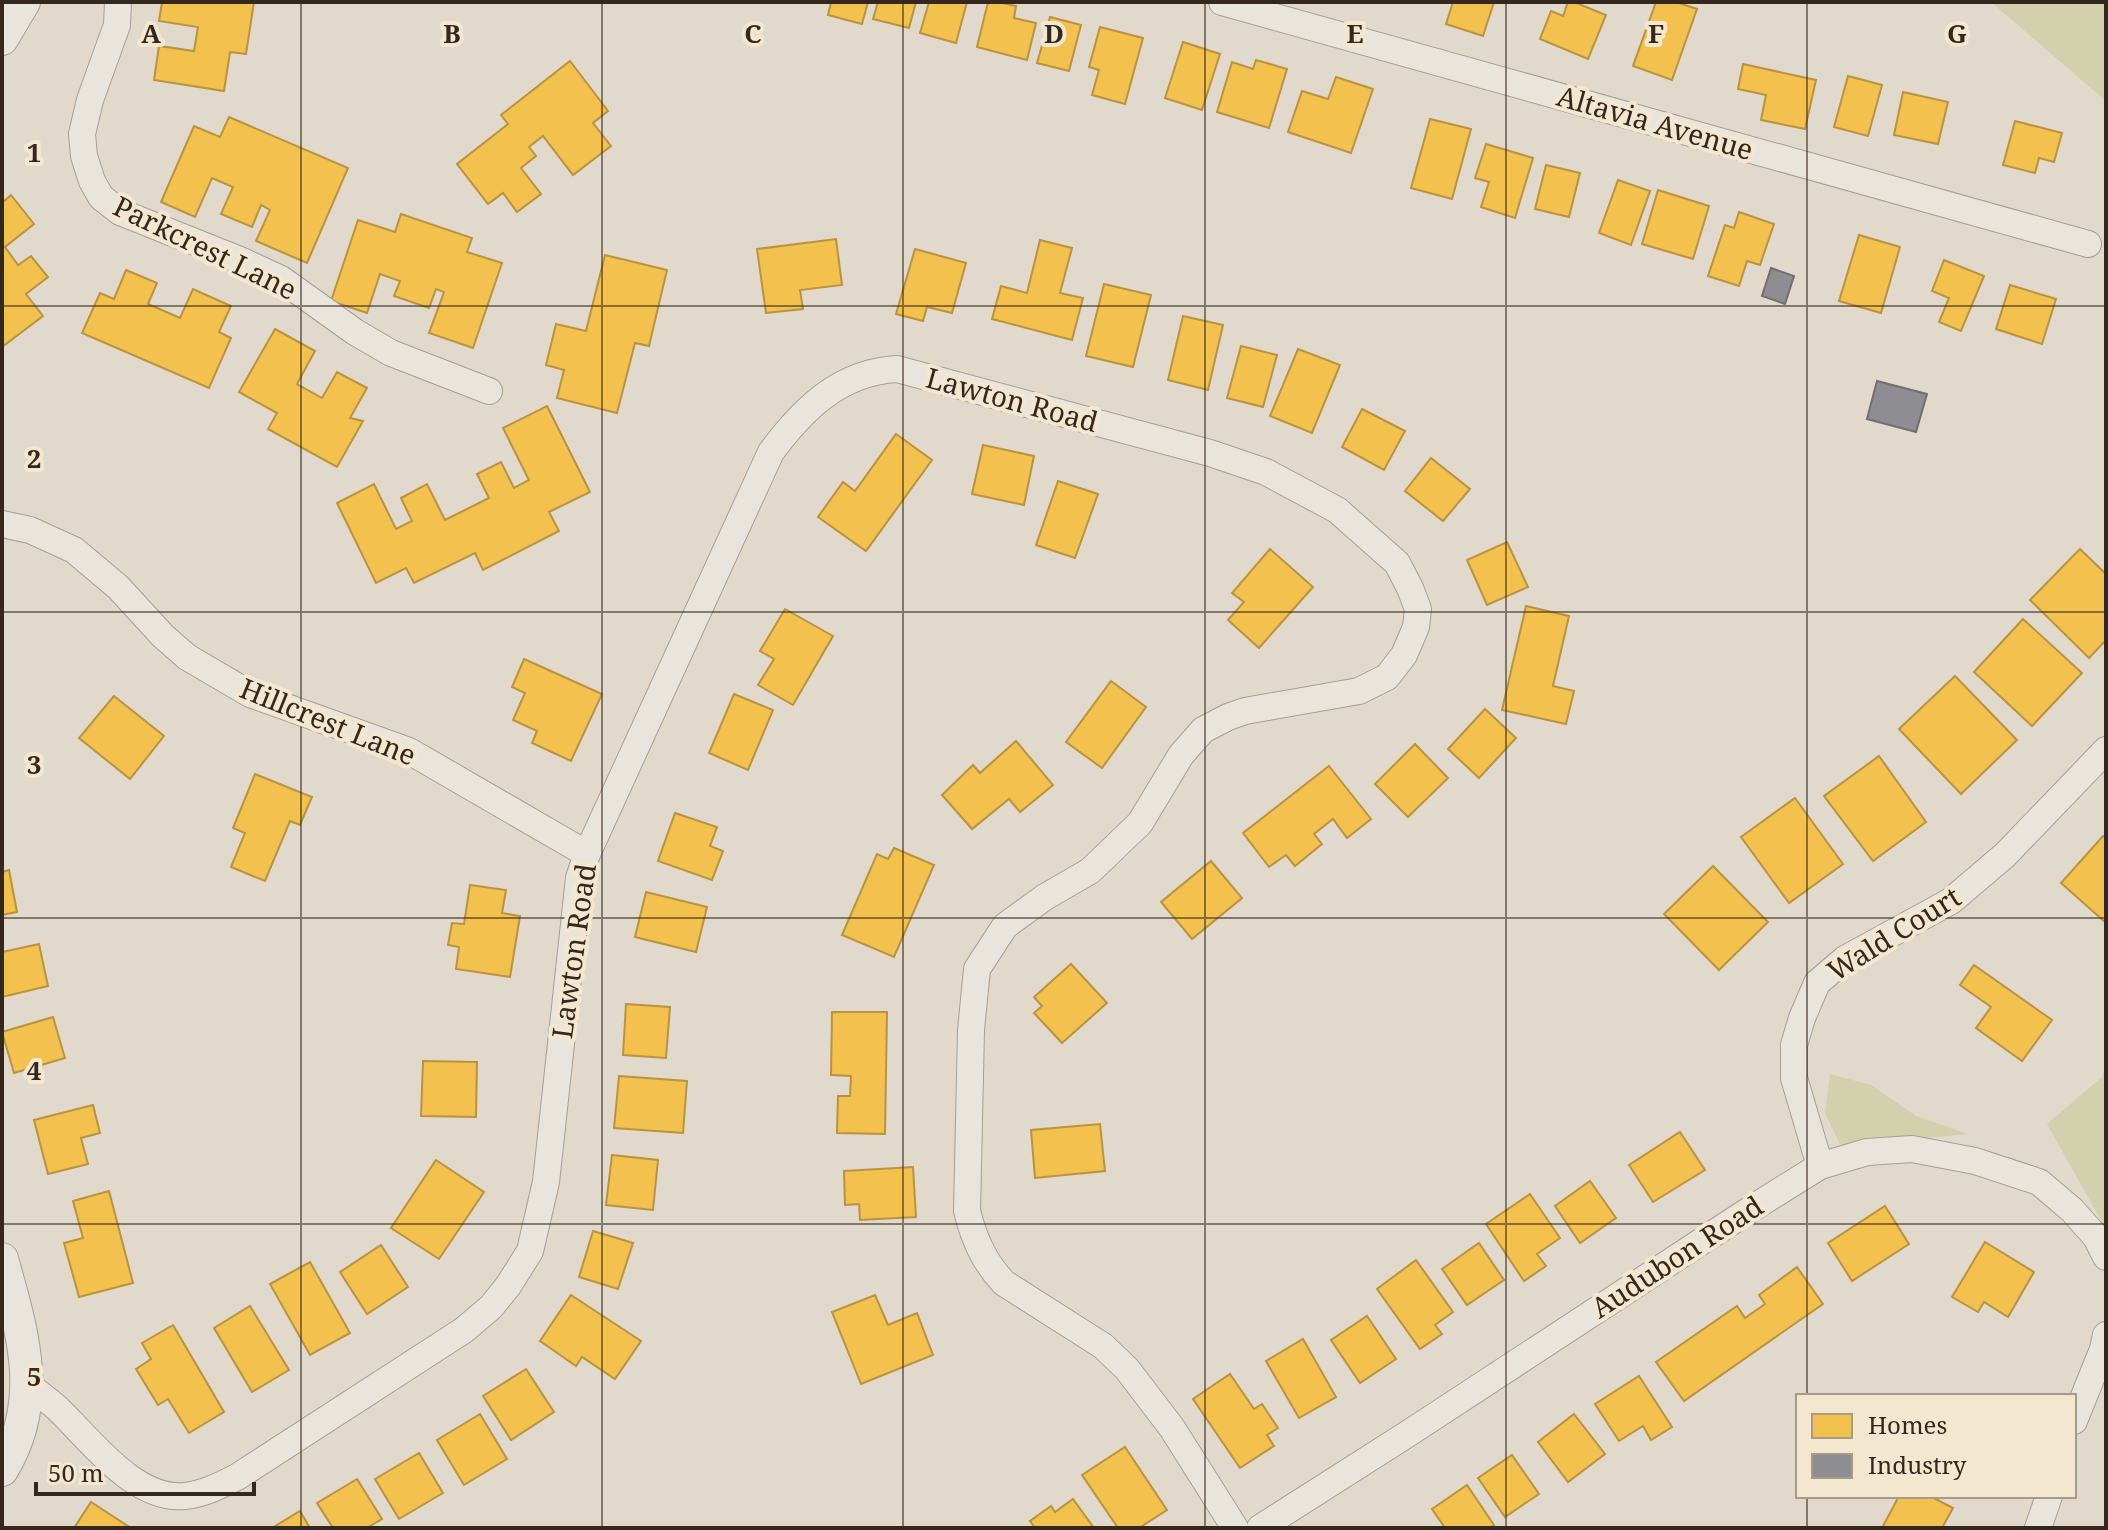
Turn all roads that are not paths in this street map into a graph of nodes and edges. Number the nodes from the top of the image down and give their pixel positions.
1 (24, 2) edge
2 (118, 2) edge
3 (1222, 2) edge
4 (2, 39) edge
5 (2088, 244) dead end
6 (489, 391) dead end
7 (2, 524) edge
8 (2106, 750) edge
9 (587, 854) junction
10 (1820, 1166) junction
11 (2106, 1257) edge
12 (2, 1259) edge
13 (2106, 1335) edge
14 (28, 1385) junction
15 (2076, 1416) edge
16 (2, 1470) edge
17 (2048, 1498) edge
18 (1235, 1528) edge
19 (1260, 1528) edge
20 (2038, 1528) edge

1 - 4 street
2 - 6 street, Parkcrest Lane
3 - 5 street, Altavia Avenue
7 - 9 street, Hillcrest Lane
8 - 10 street, Wald Court
9 - 14 street, Lawton Road
9 - 18 street, Lawton Road
10 - 11 street, Audubon Road
10 - 19 street, Audubon Road
12 - 14 street
13 - 15 street
14 - 16 street
17 - 20 street

